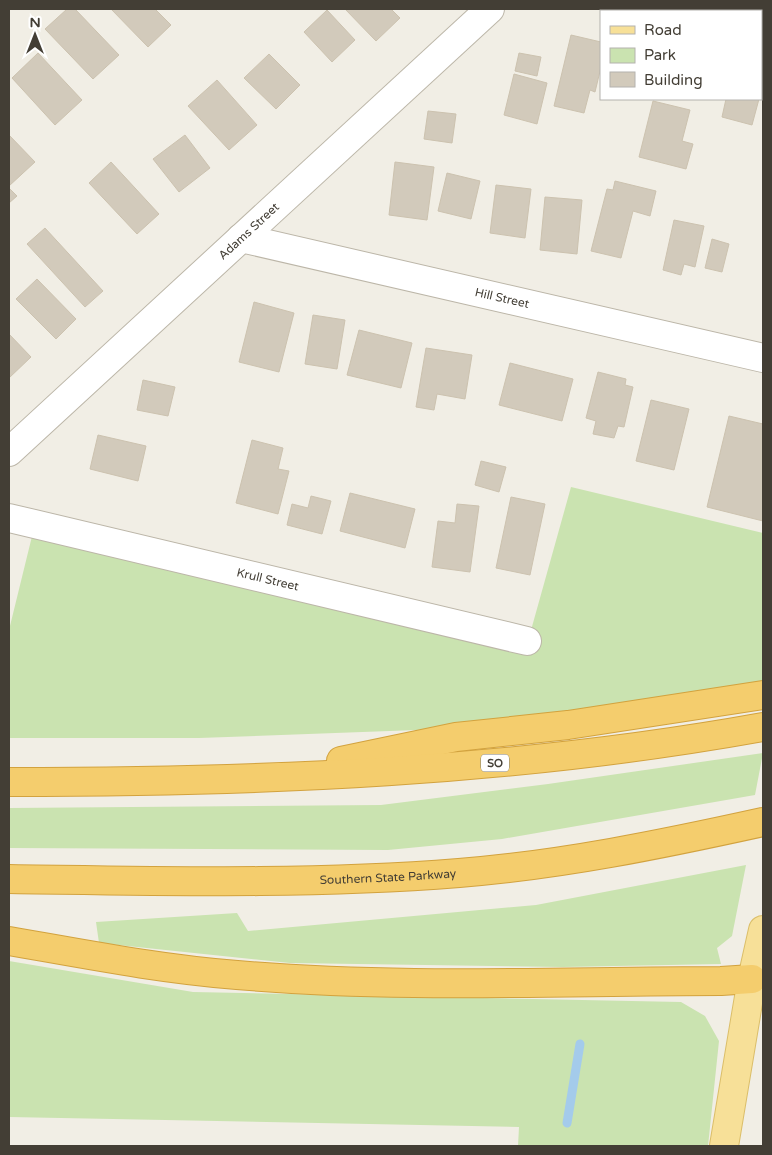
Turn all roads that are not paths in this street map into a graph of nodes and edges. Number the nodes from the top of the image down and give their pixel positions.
1 (490, 9) edge
2 (241, 238) junction
3 (763, 358) edge
4 (9, 452) edge
5 (9, 518) edge
6 (528, 641) dead end
7 (763, 695) edge
8 (763, 726) edge
9 (256, 779) junction
10 (9, 782) edge
11 (751, 824) edge
12 (9, 879) edge
13 (763, 930) edge
14 (9, 941) edge
15 (758, 978) edge
16 (724, 1146) edge

1 - 2 street, Adams Street
2 - 3 street, Hill Street
2 - 4 street, Adams Street
5 - 6 street, Krull Street
7 - 9 highway
8 - 9 highway, SO
9 - 10 highway, SO
11 - 12 highway, Southern State Parkway
13 - 15 main road
14 - 15 highway
15 - 16 main road

